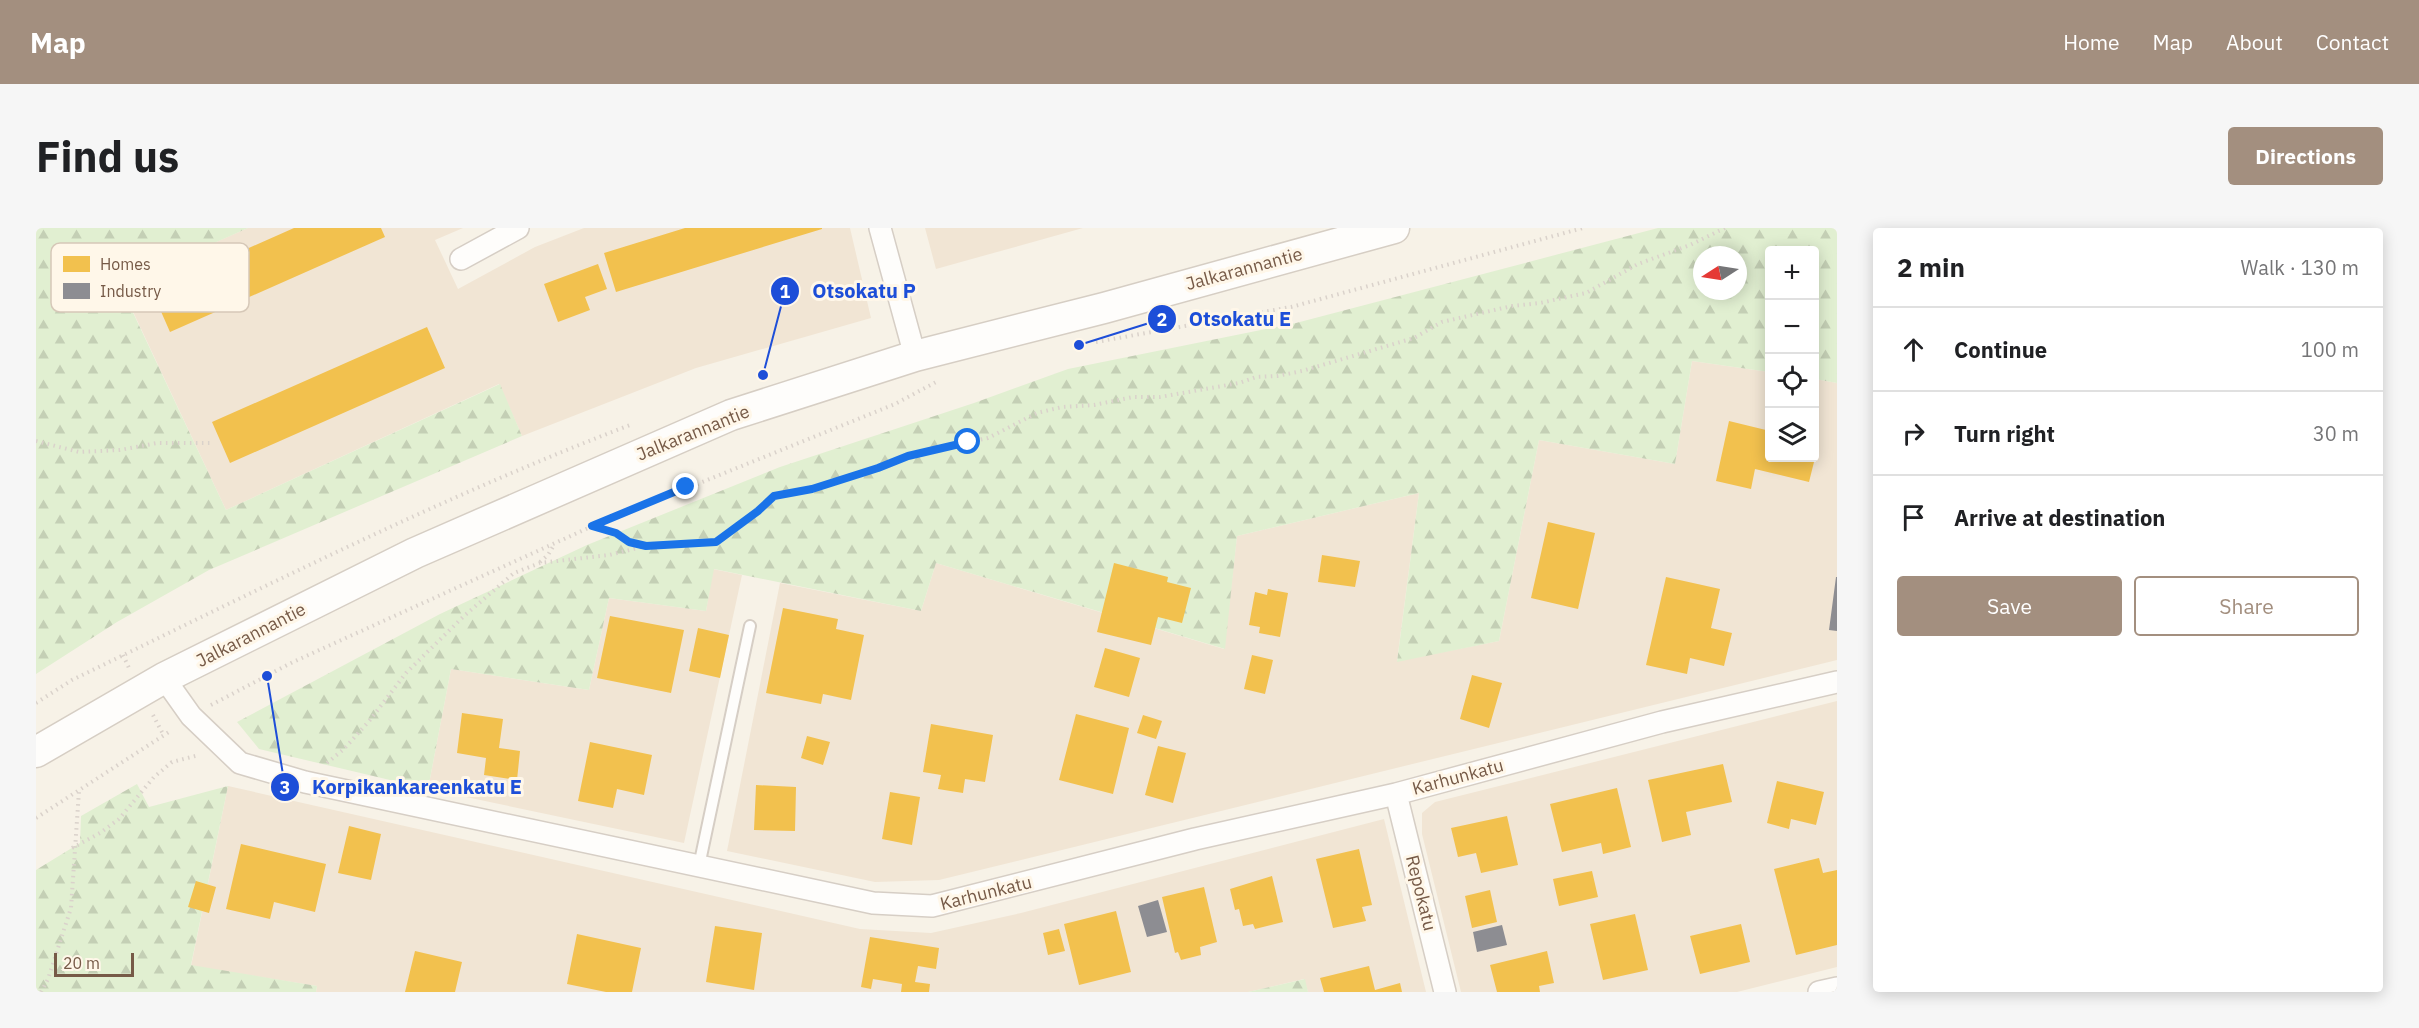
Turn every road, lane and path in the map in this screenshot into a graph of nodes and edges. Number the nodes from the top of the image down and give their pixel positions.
1 (518, 228) edge
2 (880, 228) edge
3 (1394, 228) edge
4 (1582, 228) edge
5 (1725, 228) edge
6 (461, 259) dead end
7 (1091, 343) dead end
8 (915, 356) junction
9 (945, 377) dead end
10 (36, 441) edge
11 (211, 444) dead end
12 (592, 526) junction
13 (554, 543) junction
14 (646, 546) junction
15 (540, 563) junction
16 (750, 627) dead end
17 (164, 678) junction
18 (1837, 682) edge
19 (191, 716) junction
20 (36, 752) edge
21 (231, 753) junction
22 (304, 782) junction
23 (79, 791) junction
24 (1396, 794) junction
25 (36, 818) edge
26 (73, 847) junction
27 (699, 866) junction
28 (1837, 988) edge
29 (41, 992) edge
30 (1445, 992) edge
31 (1819, 992) edge

1 - 6 street
2 - 8 street
3 - 8 main road, Jalkarannantie
4 - 7 path
5 - 14 path
8 - 17 main road, Jalkarannantie
9 - 12 path
10 - 11 path
12 - 13 path
12 - 14 path
13 - 15 path
13 - 19 path
14 - 15 path
15 - 22 path
16 - 27 lane
17 - 19 street, Karhunkatu
17 - 20 main road, Jalkarannantie
18 - 24 street, Karhunkatu
19 - 21 street, Karhunkatu
19 - 23 path
21 - 22 street, Karhunkatu
21 - 26 path
22 - 27 street, Karhunkatu
23 - 25 path
23 - 26 path
24 - 27 street, Karhunkatu
24 - 30 street, Repokatu
26 - 29 path
28 - 31 street

